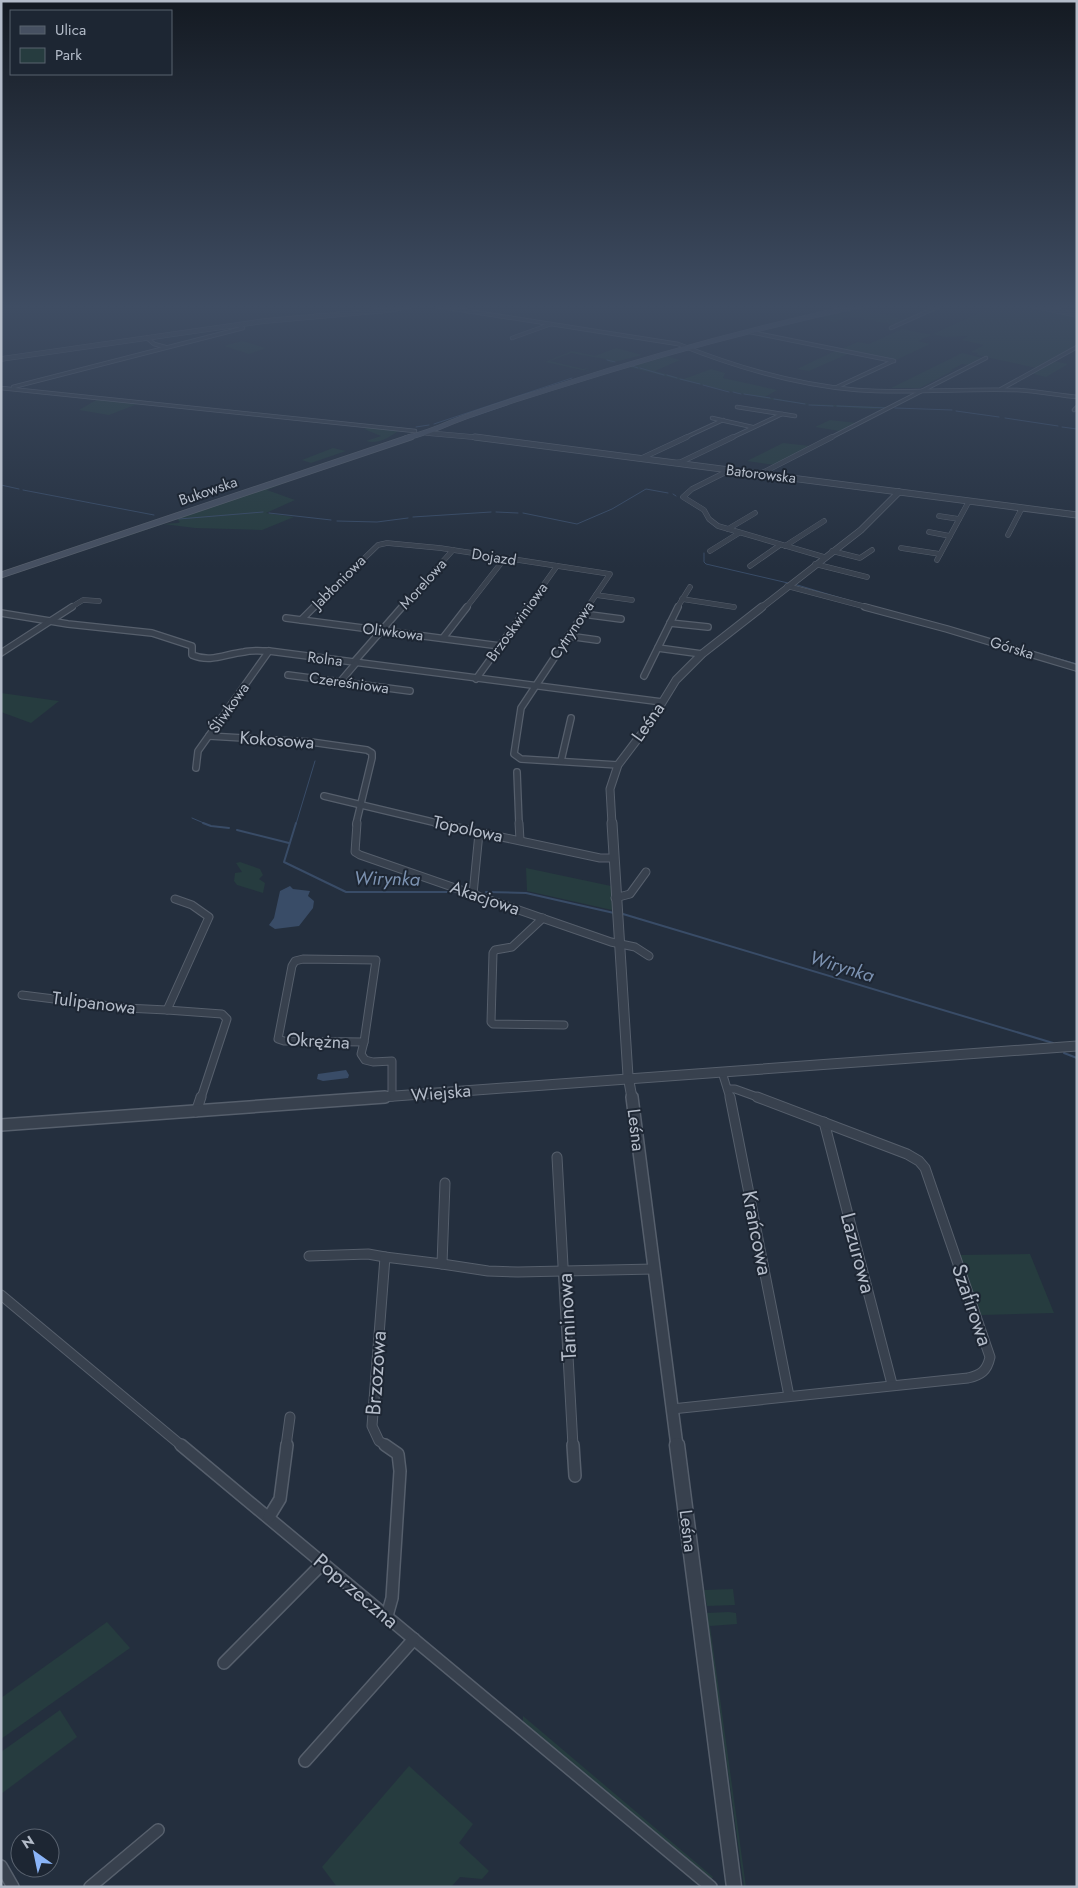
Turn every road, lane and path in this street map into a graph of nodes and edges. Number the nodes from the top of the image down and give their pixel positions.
1 (39, 392) edge
2 (537, 392) edge
3 (540, 392) edge
4 (919, 392) edge
5 (1024, 392) edge
6 (1077, 397) edge
7 (737, 406) dead end
8 (782, 414) junction
9 (795, 416) dead end
10 (712, 418) dead end
11 (723, 420) junction
12 (753, 428) junction
13 (417, 429) junction
14 (433, 429) junction
15 (426, 431) junction
16 (445, 433) junction
17 (642, 458) junction
18 (680, 463) junction
19 (730, 470) junction
20 (760, 474) junction
21 (899, 492) junction
22 (969, 501) junction
23 (1022, 508) junction
24 (755, 513) dead end
25 (1077, 515) edge
26 (939, 516) dead end
27 (959, 519) junction
28 (824, 521) dead end
29 (728, 529) junction
30 (929, 532) dead end
31 (739, 533) junction
32 (1008, 535) dead end
33 (950, 536) junction
34 (378, 544) joint
35 (783, 545) junction
36 (901, 548) dead end
37 (453, 550) junction
38 (872, 550) dead end
39 (710, 551) dead end
40 (832, 551) junction
41 (940, 554) junction
42 (824, 557) junction
43 (505, 558) junction
44 (937, 560) dead end
45 (816, 564) junction
46 (557, 566) junction
47 (750, 566) dead end
48 (1, 573) edge
49 (610, 574) joint
50 (867, 577) dead end
51 (787, 586) junction
52 (690, 587) dead end
53 (596, 595) junction
54 (682, 599) junction
55 (632, 600) dead end
56 (98, 601) dead end
57 (734, 608) dead end
58 (1, 613) edge
59 (584, 614) junction
60 (286, 618) dead end
61 (621, 619) dead end
62 (301, 620) junction
63 (51, 621) junction
64 (670, 623) junction
65 (708, 627) dead end
66 (382, 631) junction
67 (568, 636) junction
68 (443, 638) junction
69 (597, 640) dead end
70 (500, 646) junction
71 (658, 648) junction
72 (269, 651) junction
73 (1, 653) edge
74 (702, 654) junction
75 (355, 663) junction
76 (1077, 668) edge
77 (288, 675) dead end
78 (644, 676) dead end
79 (476, 679) junction
80 (340, 682) junction
81 (534, 686) junction
82 (410, 691) dead end
83 (662, 702) junction
84 (571, 718) dead end
85 (209, 736) junction
86 (372, 758) joint
87 (561, 761) junction
88 (618, 765) junction
89 (196, 768) dead end
90 (517, 772) dead end
91 (324, 796) dead end
92 (362, 805) junction
93 (479, 833) junction
94 (520, 840) junction
95 (613, 858) junction
96 (646, 872) dead end
97 (473, 894) junction
98 (615, 898) junction
99 (175, 899) dead end
100 (543, 918) junction
101 (618, 944) junction
102 (649, 956) dead end
103 (22, 994) dead end
104 (167, 1010) junction
105 (564, 1025) dead end
106 (364, 1042) junction
107 (1077, 1046) edge
108 (722, 1072) junction
109 (628, 1079) junction
110 (728, 1089) junction
111 (392, 1097) junction
112 (196, 1112) junction
113 (824, 1122) junction
114 (1, 1126) edge
115 (557, 1157) dead end
116 (445, 1183) dead end
117 (309, 1256) dead end
118 (385, 1257) junction
119 (442, 1264) junction
120 (654, 1269) junction
121 (564, 1270) junction
122 (1, 1295) edge
123 (892, 1384) junction
124 (789, 1396) junction
125 (672, 1409) junction
126 (290, 1418) dead end
127 (575, 1476) dead end
128 (269, 1517) junction
129 (323, 1563) junction
130 (387, 1616) junction
131 (414, 1639) junction
132 (224, 1663) dead end
133 (305, 1761) dead end
134 (158, 1830) dead end
135 (1, 1866) edge
136 (13, 1887) edge
137 (90, 1887) edge
138 (711, 1887) edge
139 (734, 1887) edge

1 - 13 street
2 - 15 main road, Bukowska
3 - 14 main road, Bukowska
4 - 20 street
5 - 6 street
7 - 8 street
8 - 9 street
8 - 12 street
10 - 11 street
11 - 12 street
11 - 17 street
12 - 18 street
13 - 15 main road
13 - 48 main road, Bukowska
14 - 15 main road, Bukowska
14 - 16 street, Batorowska
15 - 16 street, Batorowska
15 - 48 main road, Bukowska
16 - 17 street, Batorowska
17 - 18 street, Batorowska
18 - 19 street, Batorowska
19 - 20 street, Batorowska
19 - 29 street
20 - 21 street, Batorowska
21 - 22 street, Batorowska
21 - 40 street, Leśna
22 - 23 street, Batorowska
22 - 27 street
23 - 25 street, Batorowska
23 - 32 street
24 - 29 street
26 - 27 street
27 - 33 street
28 - 35 street
29 - 31 street
30 - 33 street
31 - 35 street
31 - 39 street
33 - 41 street
34 - 37 street, Dojazd
34 - 62 street, Jabłoniowa
35 - 42 street
35 - 47 street
36 - 41 street
37 - 43 street, Dojazd
37 - 66 street, Morelowa
38 - 40 street
40 - 42 street, Leśna
41 - 44 street
42 - 45 street, Leśna
43 - 46 street, Dojazd
43 - 68 street
45 - 50 street
45 - 51 street, Leśna
46 - 49 street, Dojazd
46 - 70 street, Brzoskwiniowa
49 - 53 street, Cytrynowa
51 - 74 street, Leśna
51 - 76 street, Górska
52 - 54 street
53 - 55 street
53 - 59 street, Cytrynowa
54 - 57 street
54 - 64 street
56 - 63 street
58 - 63 street, Rolna
59 - 61 street
59 - 67 street, Cytrynowa
60 - 62 street, Oliwkowa
62 - 66 street, Oliwkowa
63 - 72 street, Rolna
63 - 73 street
64 - 65 street
64 - 71 street
66 - 68 street, Oliwkowa
66 - 75 street, Morelowa
67 - 69 street
67 - 81 street, Cytrynowa
68 - 70 street, Oliwkowa
70 - 79 street, Brzoskwiniowa
71 - 74 street
71 - 78 street
72 - 75 street, Rolna
72 - 85 street, Śliwkowa
74 - 83 street, Leśna
75 - 79 street, Rolna
75 - 80 street, Morelowa
77 - 80 street, Czereśniowa
79 - 81 street, Rolna
80 - 82 street, Czereśniowa
81 - 83 street, Rolna
81 - 87 street, Cytrynowa
83 - 88 street, Leśna
84 - 87 street
85 - 86 street, Kokosowa
85 - 89 street, Śliwkowa
86 - 92 street, Akacjowa
87 - 88 street
88 - 95 street, Leśna
90 - 94 street
91 - 92 street, Topolowa
92 - 93 street, Topolowa
92 - 97 street, Akacjowa
93 - 94 street, Topolowa
93 - 97 street
94 - 95 street, Topolowa
95 - 98 street, Leśna
96 - 98 street
97 - 100 street, Akacjowa
98 - 101 street, Leśna
99 - 104 street
100 - 101 street, Akacjowa
100 - 105 street
101 - 102 street, Akacjowa
101 - 109 street, Leśna
103 - 104 street, Tulipanowa
104 - 112 street, Tulipanowa
106 - 106 street, Okrężna
106 - 111 street, Okrężna
107 - 108 street, Wiejska
108 - 109 street, Wiejska
108 - 110 street, Krańcowa
109 - 111 street, Wiejska
109 - 120 street, Leśna
110 - 113 street, Szafirowa
110 - 124 street, Krańcowa
111 - 112 street, Wiejska
112 - 114 street, Wiejska
113 - 123 street, Lazurowa
113 - 123 street, Szafirowa
115 - 121 street, Tarninowa
116 - 119 street
117 - 118 street
118 - 119 street
118 - 130 street, Brzozowa
119 - 121 street
120 - 121 street
120 - 125 street, Leśna
121 - 127 street, Tarninowa
122 - 128 street, Poprzeczna
123 - 124 street, Szafirowa
124 - 125 street, Szafirowa
125 - 139 street, Leśna
126 - 128 street
128 - 129 street, Poprzeczna
129 - 130 street, Poprzeczna
129 - 132 street
130 - 131 street, Poprzeczna
131 - 133 street
131 - 138 street, Poprzeczna
134 - 137 street
135 - 136 street

